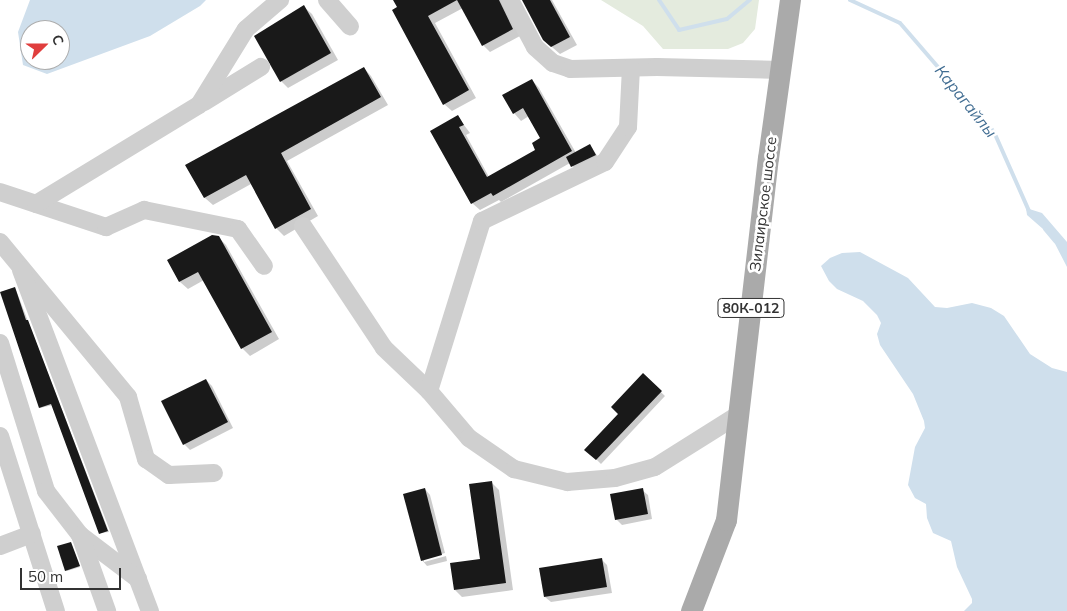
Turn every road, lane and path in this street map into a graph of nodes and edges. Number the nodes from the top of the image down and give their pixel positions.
1 (280, 0) edge
2 (327, 0) edge
3 (510, 0) edge
4 (790, 0) edge
5 (350, 26) dead end
6 (261, 66) dead end
7 (631, 68) junction
8 (781, 70) junction
9 (199, 105) junction
10 (0, 192) edge
11 (36, 204) junction
12 (303, 226) dead end
13 (0, 242) edge
14 (264, 266) dead end
15 (22, 270) junction
16 (0, 343) edge
17 (429, 391) junction
18 (738, 415) junction
19 (0, 436) edge
20 (5, 472) edge
21 (214, 473) dead end
22 (32, 534) junction
23 (80, 535) junction
24 (0, 546) edge
25 (138, 579) junction
26 (56, 611) edge
27 (107, 611) edge
28 (150, 611) edge
29 (691, 611) edge

1 - 9 street
2 - 5 street
3 - 7 street
4 - 8 main road, Зилаирское шоссе / 80К-012
6 - 9 street
7 - 8 street
7 - 17 street
8 - 18 main road, Зилаирское шоссе / 80К-012
9 - 11 street
10 - 11 street
11 - 14 street
12 - 17 street
13 - 15 street
15 - 21 street
15 - 25 street
16 - 23 street
17 - 18 street
18 - 29 main road, Зилаирское шоссе / 80К-012
19 - 20 street
20 - 22 street
22 - 24 street
22 - 26 street
23 - 25 street
23 - 27 street
25 - 28 street

